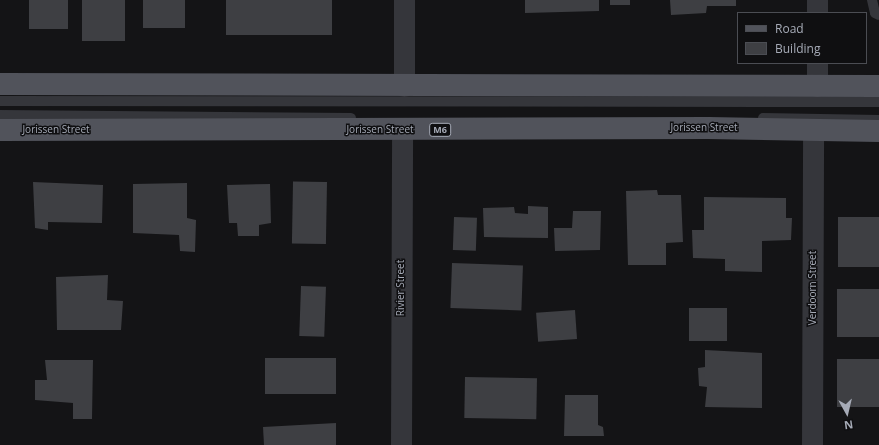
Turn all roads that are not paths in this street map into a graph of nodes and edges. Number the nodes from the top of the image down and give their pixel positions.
1 (404, 0) edge
2 (817, 0) edge
3 (872, 0) edge
4 (817, 12) edge
5 (879, 15) edge
6 (817, 64) edge
7 (0, 84) edge
8 (404, 86) junction
9 (817, 86) junction
10 (879, 86) edge
11 (0, 101) edge
12 (879, 102) edge
13 (0, 115) edge
14 (879, 120) edge
15 (0, 130) edge
16 (402, 130) junction
17 (813, 130) junction
18 (879, 130) edge
19 (401, 445) edge
20 (812, 445) edge

1 - 8 street
2 - 4 street
3 - 5 lane
6 - 9 street
7 - 8 main road
8 - 9 main road
9 - 10 main road
11 - 12 lane
13 - 14 lane, Jorissen Street
15 - 16 main road, Jorissen Street / M6
16 - 17 main road, Jorissen Street / M6
16 - 19 street, Rivier Street
17 - 18 main road, Jorissen Street / M6
17 - 20 street, Verdoorn Street

